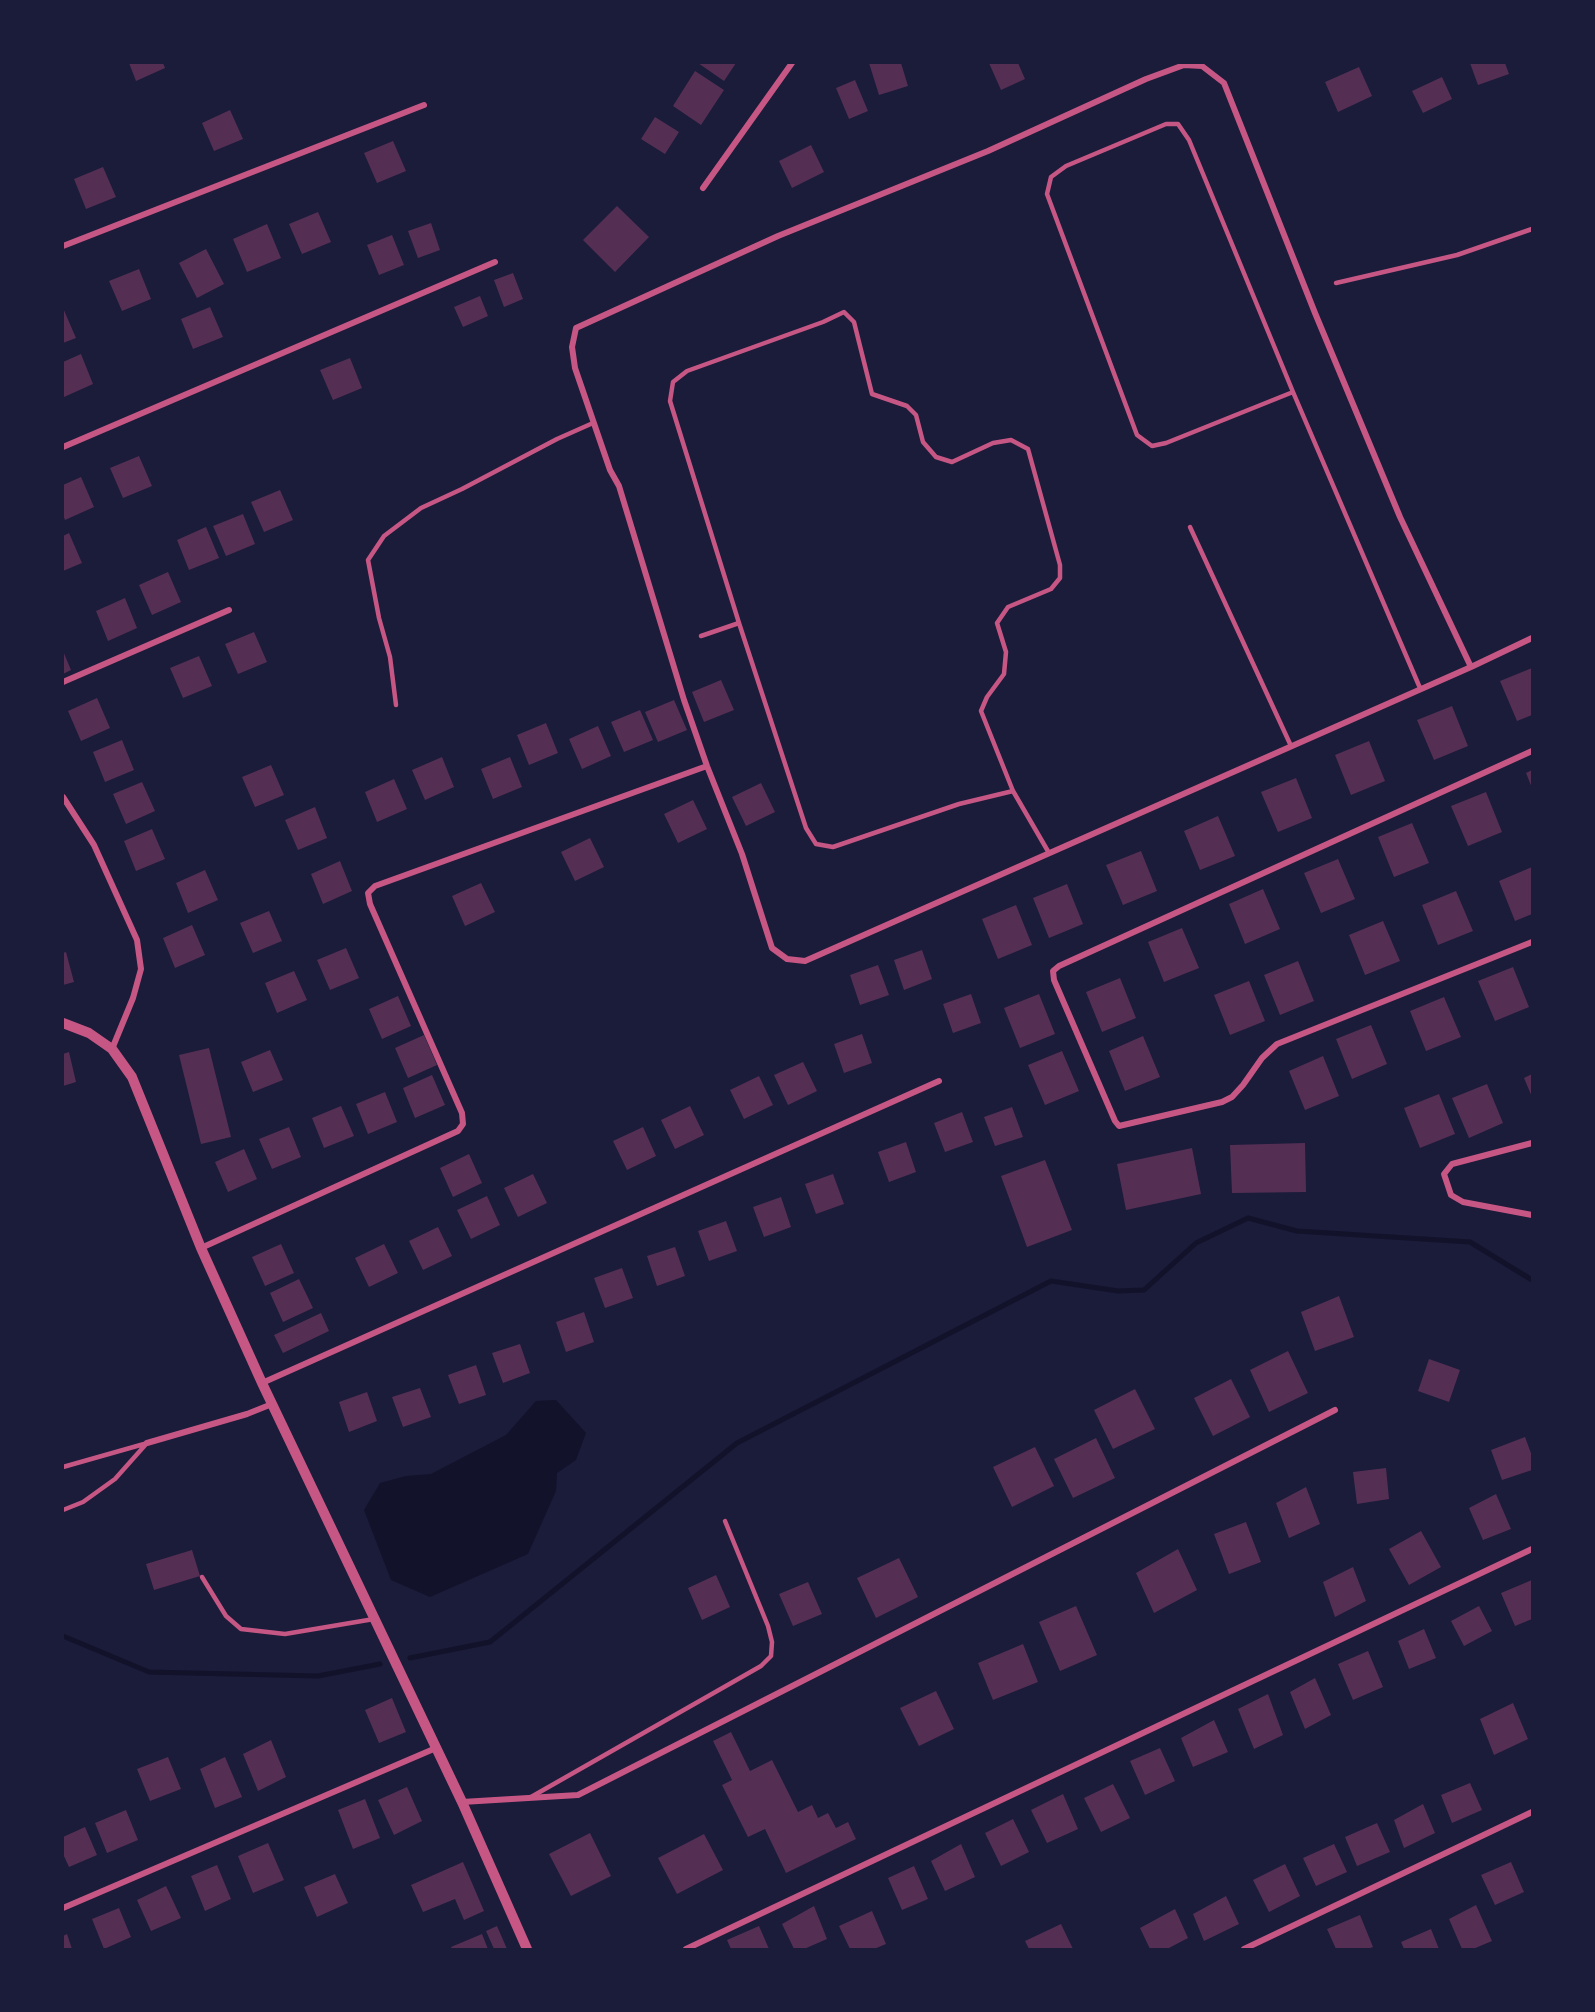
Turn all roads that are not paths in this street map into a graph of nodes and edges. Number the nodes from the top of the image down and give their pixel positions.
1 (792, 63) edge
2 (424, 105) dead end
3 (703, 188) dead end
4 (1532, 230) edge
5 (63, 246) edge
6 (495, 262) dead end
7 (1336, 283) dead end
8 (1293, 392) junction
9 (593, 423) junction
10 (63, 447) edge
11 (1190, 526) dead end
12 (229, 610) dead end
13 (739, 623) junction
14 (701, 636) dead end
15 (1532, 638) edge
16 (1471, 667) junction
17 (63, 682) edge
18 (1420, 688) junction
19 (396, 705) dead end
20 (1291, 746) junction
21 (1532, 751) edge
22 (707, 766) junction
23 (1013, 791) junction
24 (63, 797) edge
25 (1049, 853) junction
26 (1532, 942) edge
27 (63, 1023) edge
28 (112, 1049) junction
29 (939, 1081) dead end
30 (1532, 1143) edge
31 (1532, 1215) edge
32 (201, 1248) junction
33 (262, 1383) junction
34 (272, 1404) junction
35 (1335, 1410) dead end
36 (147, 1443) junction
37 (63, 1467) edge
38 (63, 1510) edge
39 (725, 1521) dead end
40 (1532, 1549) edge
41 (202, 1577) dead end
42 (374, 1619) junction
43 (436, 1748) junction
44 (529, 1798) junction
45 (462, 1802) junction
46 (1532, 1812) edge
47 (63, 1908) edge
48 (527, 1949) edge
49 (686, 1949) edge
50 (1244, 1949) edge

1 - 3 street
2 - 5 street
4 - 7 lane
6 - 10 street
8 - 8 lane
8 - 18 lane
9 - 16 street
9 - 19 lane
9 - 22 street
11 - 20 lane
12 - 17 street
13 - 14 lane
13 - 23 lane
13 - 23 lane
15 - 16 street
16 - 18 street
18 - 20 street
20 - 25 street
21 - 26 street
22 - 25 street
22 - 32 street
23 - 25 lane
24 - 28 street
27 - 28 street
28 - 32 street
29 - 33 street
30 - 31 street
32 - 33 street
33 - 34 street
34 - 36 street
34 - 42 street
35 - 44 street
36 - 37 lane
36 - 38 lane
39 - 44 lane
40 - 49 street
41 - 42 lane
42 - 43 street
43 - 45 street
43 - 47 street
44 - 45 street
45 - 48 street
46 - 50 street

